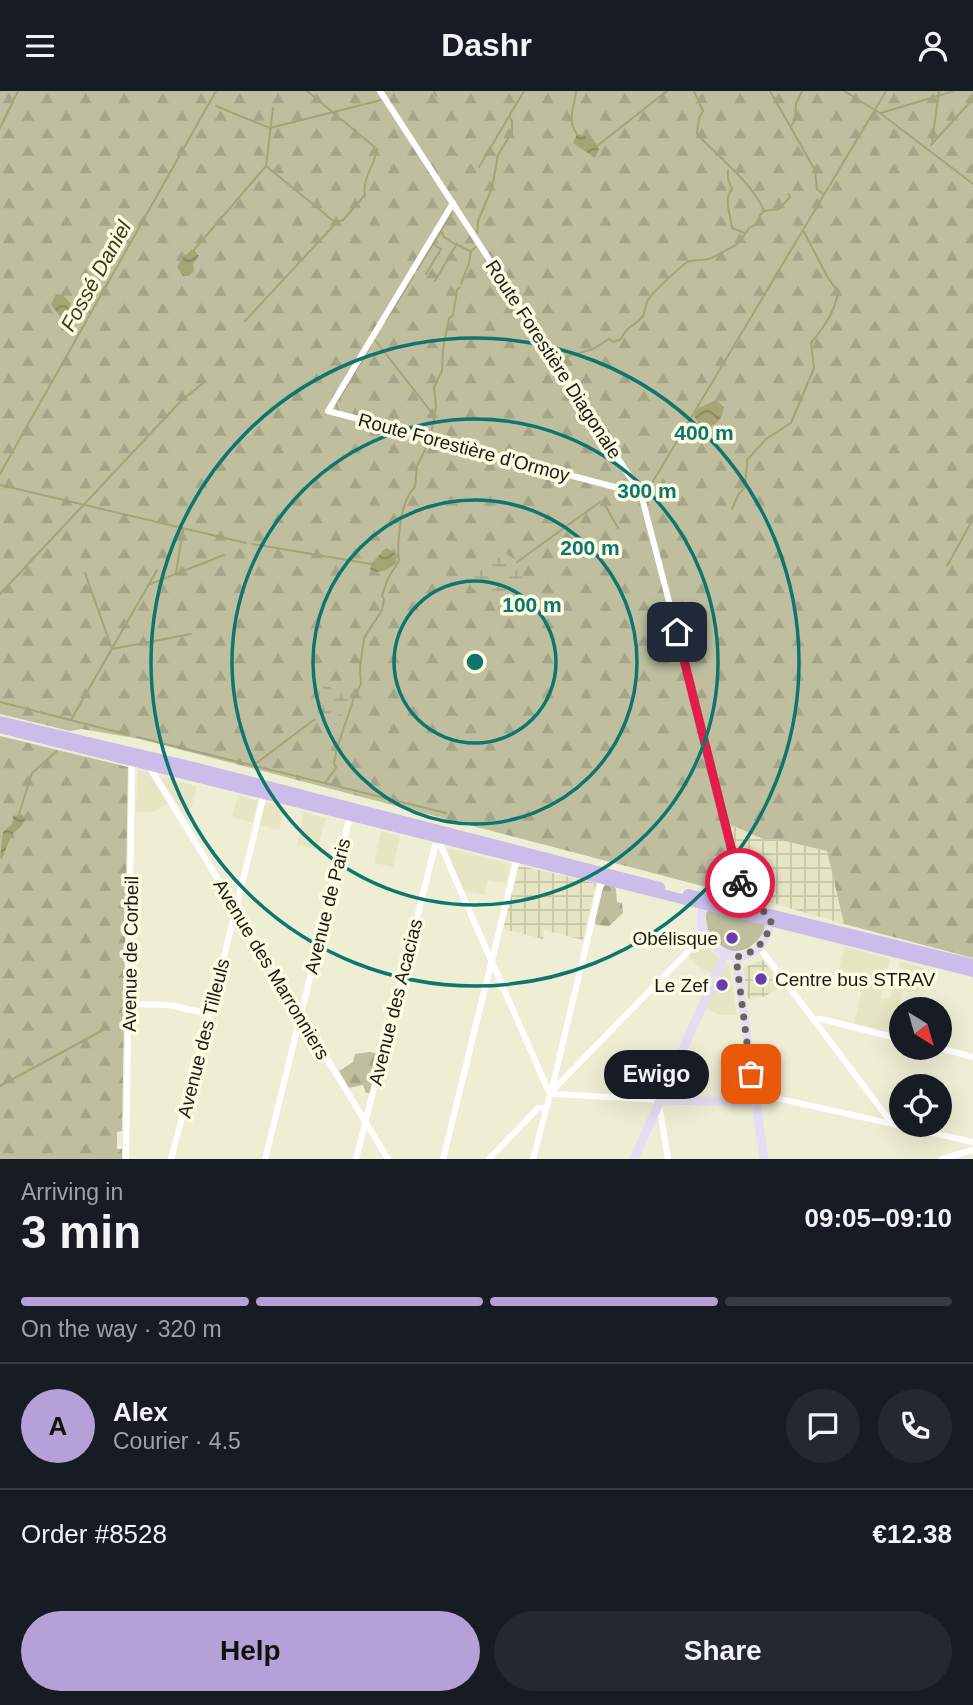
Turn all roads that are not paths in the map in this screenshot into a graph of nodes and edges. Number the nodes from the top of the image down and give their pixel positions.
1 (380, 91) edge
2 (453, 203) junction
3 (640, 494) junction
4 (0, 721) edge
5 (0, 729) edge
6 (127, 751) junction
7 (133, 761) junction
8 (148, 764) junction
9 (168, 766) junction
10 (158, 779) junction
11 (264, 794) junction
12 (350, 815) junction
13 (439, 842) junction
14 (517, 858) junction
15 (735, 870) junction
16 (602, 879) junction
17 (723, 889) junction
18 (742, 892) junction
19 (707, 902) junction
20 (756, 903) junction
21 (236, 908) junction
22 (768, 917) junction
23 (806, 923) junction
24 (705, 935) junction
25 (759, 947) junction
26 (725, 955) junction
27 (736, 957) junction
28 (491, 963) junction
29 (973, 964) edge
30 (973, 972) edge
31 (129, 1004) junction
32 (210, 1014) junction
33 (300, 1015) junction
34 (814, 1020) junction
35 (889, 1036) edge
36 (952, 1051) edge
37 (973, 1057) edge
38 (552, 1091) junction
39 (755, 1098) junction
40 (660, 1102) junction
41 (546, 1108) junction
42 (365, 1122) junction
43 (888, 1123) junction
44 (972, 1142) edge
45 (972, 1151) edge
46 (127, 1159) edge
47 (171, 1159) edge
48 (265, 1159) edge
49 (356, 1159) edge
50 (388, 1159) edge
51 (443, 1159) edge
52 (489, 1159) edge
53 (533, 1159) edge
54 (634, 1159) edge
55 (668, 1159) edge
56 (764, 1159) edge
57 (942, 1159) edge

1 - 2 street, Route Forestière Diagonale
2 - 3 street, Route Forestière Diagonale
2 - 3 street, Route Forestière d'Ormoy
3 - 15 street, Route Forestière Diagonale
4 - 6 main road
5 - 7 main road
6 - 7 street
6 - 9 main road
7 - 8 main road
7 - 31 street, Avenue de Corbeil
8 - 9 main road
8 - 10 street, Avenue des Marronniers
9 - 10 street
9 - 11 main road
9 - 19 main road
10 - 21 street, Avenue des Marronniers
11 - 12 main road
11 - 21 street, Avenue des Tilleuls
12 - 13 main road
12 - 33 street, Avenue de Paris
13 - 14 main road
13 - 28 street
13 - 42 street, Avenue des Acacias
14 - 16 main road
14 - 28 street
15 - 17 street
15 - 18 street, Route Forestière Diagonale
16 - 19 main road
16 - 38 street
17 - 18 main road
17 - 19 main road
18 - 20 main road
19 - 22 main road
19 - 24 main road
20 - 22 main road
20 - 23 main road
21 - 32 street, Avenue des Tilleuls
21 - 33 street, Avenue des Marronniers
22 - 23 main road
22 - 25 main road
22 - 30 main road
23 - 29 main road
24 - 26 main road
24 - 38 street
25 - 27 main road
25 - 34 street
26 - 27 main road
26 - 40 main road
27 - 39 main road
28 - 38 street
28 - 51 street
31 - 32 street
31 - 46 street, Avenue de Corbeil
32 - 47 street, Avenue des Tilleuls
33 - 42 street, Avenue des Marronniers
33 - 48 street, Avenue de Paris
34 - 35 street
34 - 43 street
36 - 37 street
38 - 40 street
38 - 41 street
39 - 40 main road
39 - 43 street
39 - 56 main road
40 - 54 main road
40 - 55 street
41 - 52 street
41 - 53 street
42 - 49 street, Avenue des Acacias
42 - 50 street, Avenue des Marronniers
43 - 44 street
44 - 45 street
45 - 57 street

